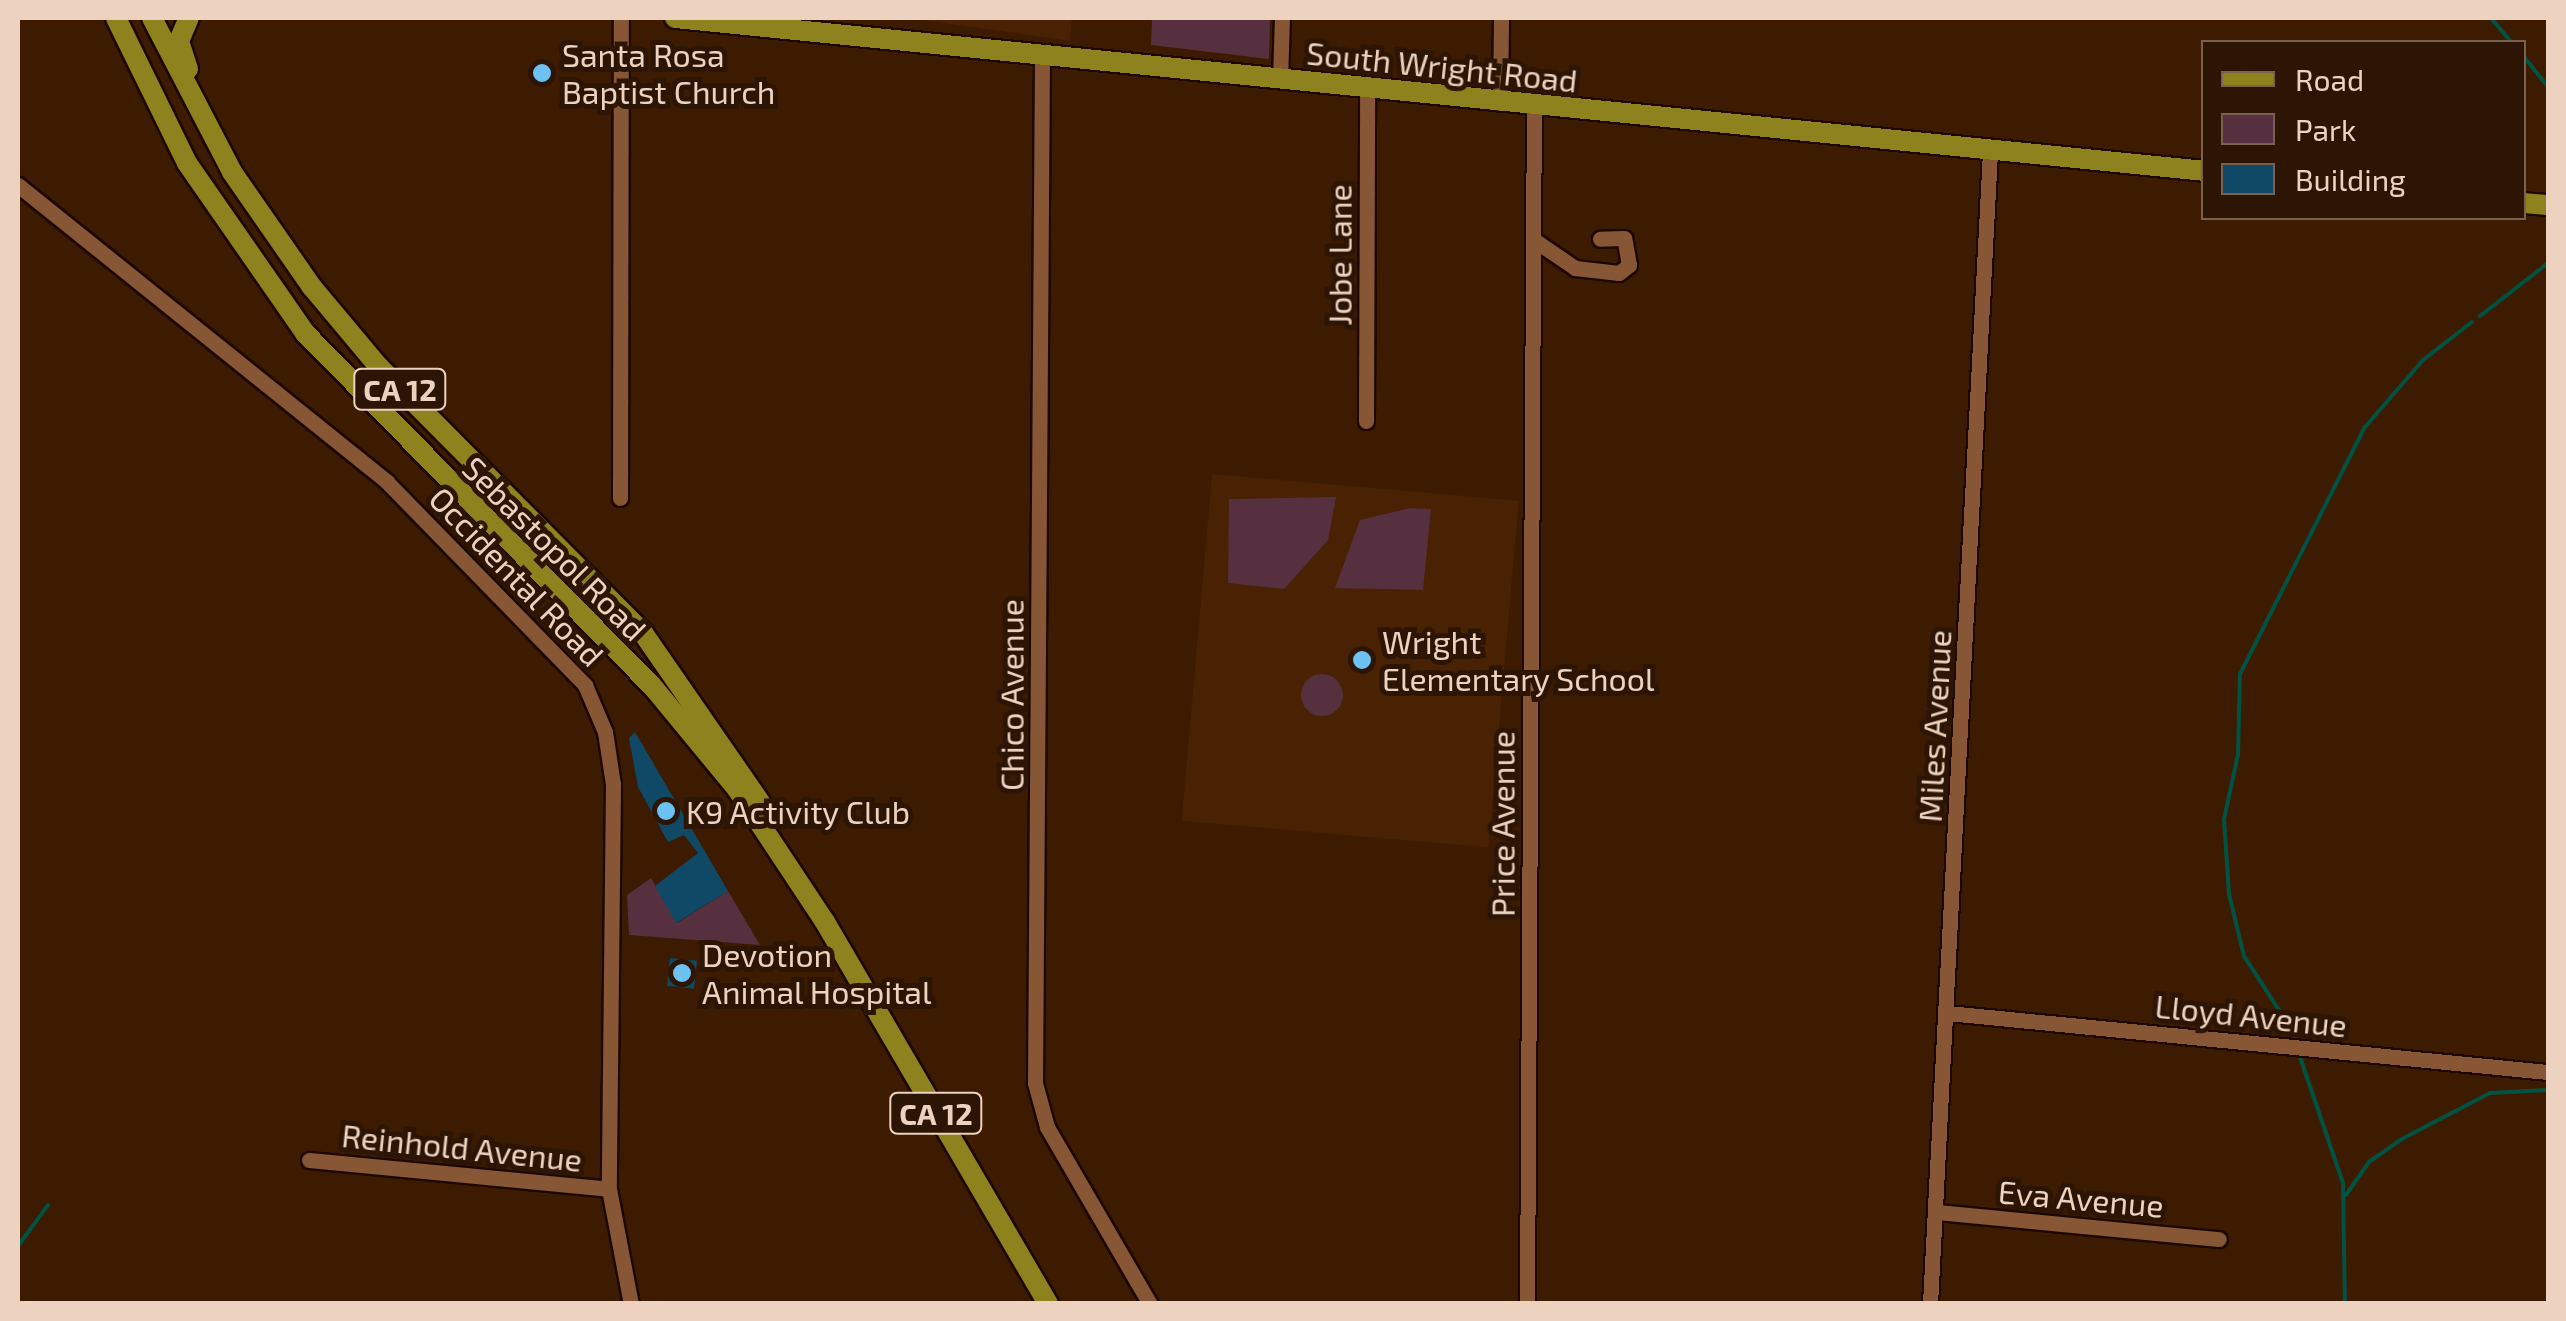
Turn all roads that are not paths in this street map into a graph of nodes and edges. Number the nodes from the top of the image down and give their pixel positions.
1 (116, 18) edge
2 (152, 18) edge
3 (189, 18) edge
4 (621, 18) edge
5 (675, 18) edge
6 (1282, 18) edge
7 (1501, 18) edge
8 (1042, 57) junction
9 (1280, 80) junction
10 (1367, 89) junction
11 (1500, 102) junction
12 (1534, 106) junction
13 (1990, 151) junction
14 (2201, 171) edge
15 (232, 172) junction
16 (18, 185) edge
17 (1600, 239) dead end
18 (1534, 240) junction
19 (1366, 421) dead end
20 (620, 498) dead end
21 (825, 922) junction
22 (1948, 1013) junction
23 (2548, 1072) edge
24 (310, 1160) dead end
25 (609, 1189) junction
26 (1937, 1212) junction
27 (2219, 1239) dead end
28 (631, 1304) edge
29 (1048, 1304) edge
30 (1150, 1304) edge
31 (1527, 1304) edge
32 (1930, 1304) edge

1 - 21 main road, Sebastopol Road / CA 12
2 - 15 main road, Sebastopol Road / CA 12
3 - 15 main road
4 - 20 street
5 - 8 main road, South Wright Road
6 - 9 street
7 - 11 street
8 - 9 main road, South Wright Road
8 - 30 street, Chico Avenue
9 - 10 main road, South Wright Road
10 - 11 main road, South Wright Road
10 - 19 street, Jobe Lane
11 - 12 main road, South Wright Road
12 - 13 main road, South Wright Road
12 - 18 street, Price Avenue
13 - 14 main road, South Wright Road
13 - 22 street, Miles Avenue
15 - 21 main road, Sebastopol Road / CA 12
16 - 25 street, Occidental Road
17 - 18 street
18 - 31 street, Price Avenue
21 - 29 main road, Sebastopol Road / CA 12
22 - 23 street, Lloyd Avenue
22 - 26 street, Miles Avenue
24 - 25 street, Reinhold Avenue
25 - 28 street, Occidental Road
26 - 27 street, Eva Avenue
26 - 32 street, Miles Avenue

